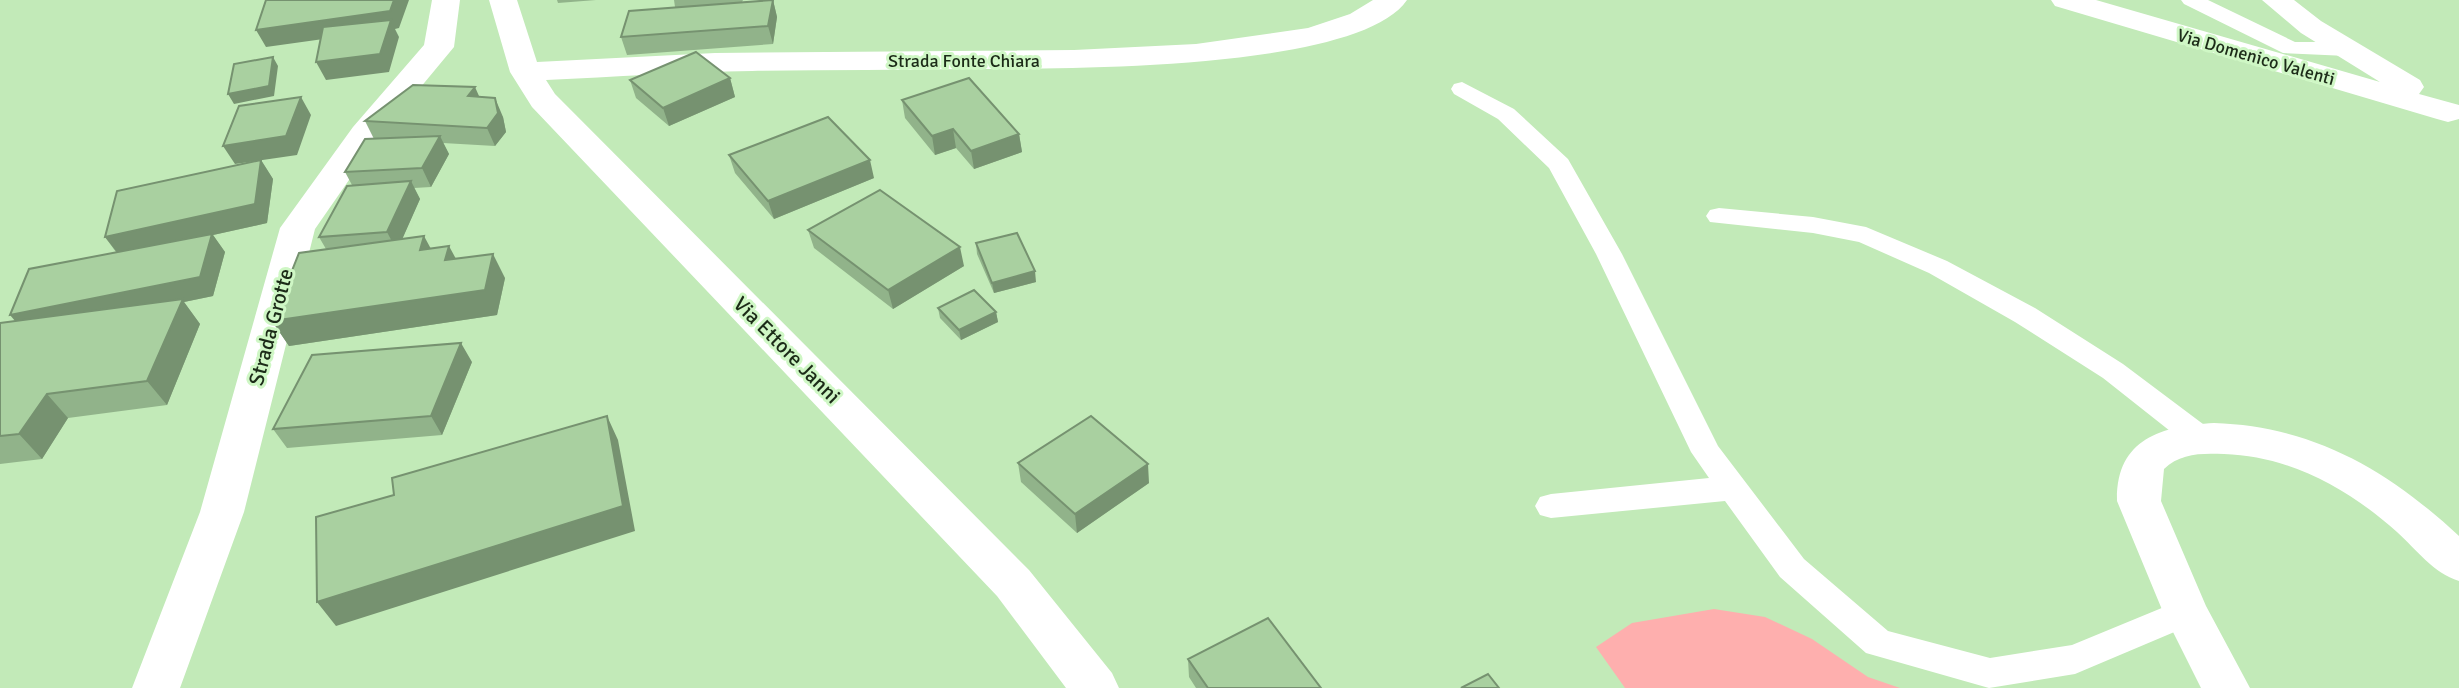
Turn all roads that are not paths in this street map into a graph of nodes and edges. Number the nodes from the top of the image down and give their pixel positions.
1 (446, 0) edge
2 (503, 0) edge
3 (1393, 0) edge
4 (2065, 0) edge
5 (2191, 0) edge
6 (2276, 0) edge
7 (2347, 49) junction
8 (525, 72) junction
9 (1462, 89) dead end
10 (2454, 114) edge
11 (1719, 216) dead end
12 (2200, 439) junction
13 (1732, 488) junction
14 (1551, 506) dead end
15 (2459, 563) edge
16 (2186, 612) junction
17 (156, 688) edge
18 (1096, 688) edge
19 (2226, 688) edge

1 - 17 street, Strada Grotte
2 - 8 street, Via Ettore Janni
3 - 8 street, Strada Fonte Chiara
4 - 10 street, Via Domenico Valenti
5 - 7 lane
6 - 7 street, Via Domenico Valenti
7 - 10 street, Via Domenico Valenti
8 - 18 street, Via Ettore Janni
9 - 13 lane
11 - 12 lane
12 - 15 street
12 - 16 street
13 - 14 lane
13 - 16 lane
16 - 19 street

